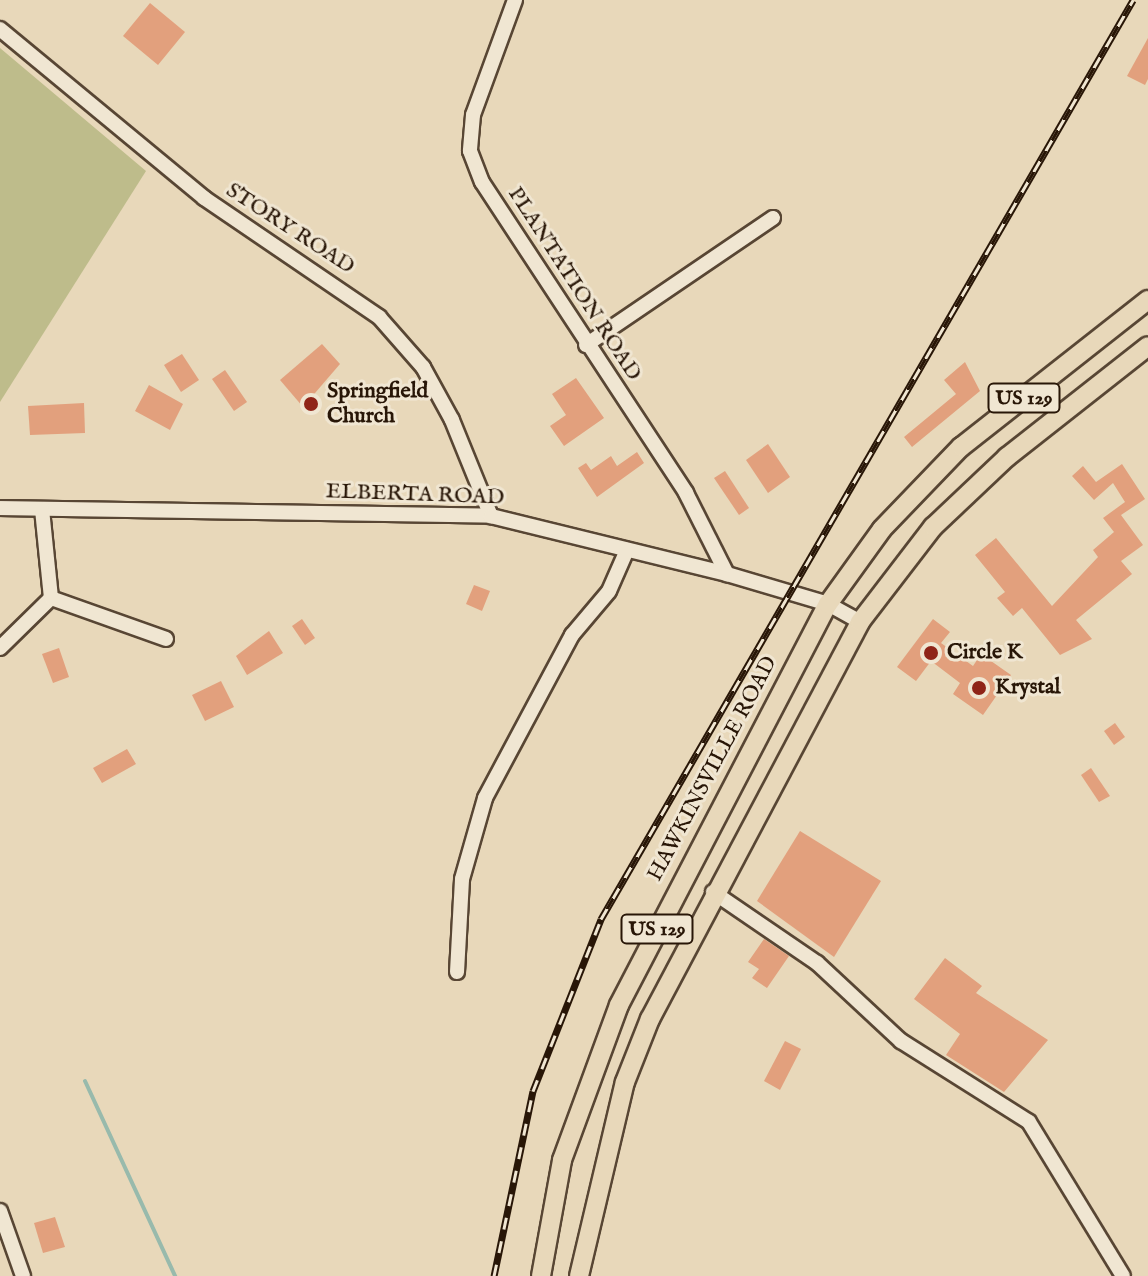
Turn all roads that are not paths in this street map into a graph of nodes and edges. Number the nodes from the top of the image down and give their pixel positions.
1 (515, 0) edge
2 (0, 29) edge
3 (773, 218) dead end
4 (1148, 300) edge
5 (586, 345) junction
6 (1148, 346) edge
7 (0, 508) edge
8 (42, 509) junction
9 (491, 516) junction
10 (627, 550) junction
11 (727, 574) junction
12 (51, 598) junction
13 (828, 604) junction
14 (860, 622) junction
15 (166, 639) dead end
16 (1, 643) edge
17 (713, 892) junction
18 (457, 972) dead end
19 (0, 1211) edge
20 (23, 1276) edge
21 (541, 1276) edge
22 (579, 1276) edge
23 (1123, 1276) edge

1 - 5 street, PLANTATION ROAD
2 - 9 street, STORY ROAD
3 - 5 street
4 - 13 main road, US 129
5 - 11 street, PLANTATION ROAD
6 - 14 main road, US 129
7 - 8 street, ELBERTA ROAD
8 - 9 street, ELBERTA ROAD
8 - 12 street
9 - 10 street, ELBERTA ROAD
10 - 11 street, ELBERTA ROAD
10 - 18 street
11 - 13 street, ELBERTA ROAD
12 - 15 street
12 - 16 street
13 - 14 street, ELBERTA ROAD
13 - 21 main road, HAWKINSVILLE ROAD / US 129
14 - 17 main road, US 129
17 - 22 main road, US 129
17 - 23 street
19 - 20 street

